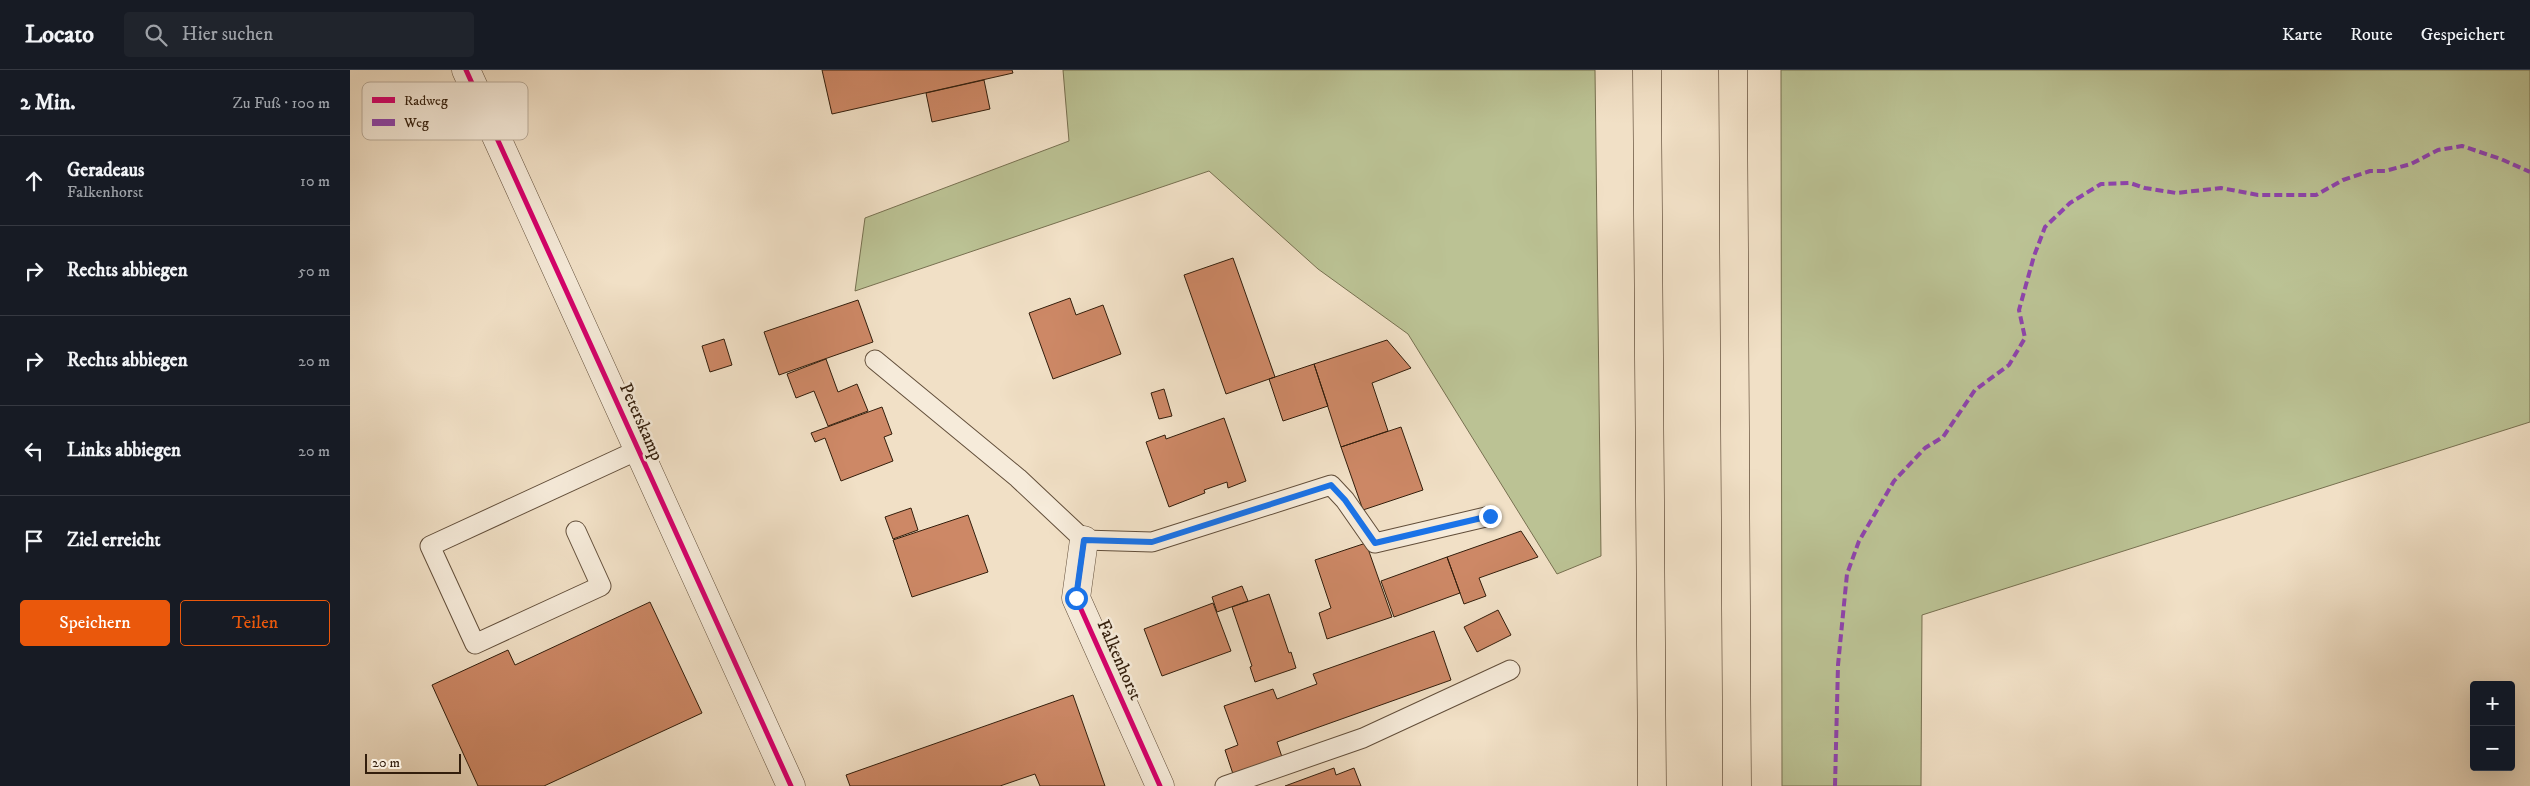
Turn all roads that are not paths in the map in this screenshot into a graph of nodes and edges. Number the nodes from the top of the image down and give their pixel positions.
1 (466, 70) edge
2 (1648, 70) edge
3 (1732, 70) edge
4 (471, 82) edge
5 (498, 140) edge
6 (875, 360) dead end
7 (638, 450) junction
8 (1490, 516) dead end
9 (576, 530) dead end
10 (1084, 540) junction
11 (1510, 670) dead end
12 (791, 786) edge
13 (1160, 786) edge
14 (1225, 786) edge
15 (1652, 786) edge
16 (1736, 786) edge

1 - 4 street, Peterskamp
2 - 15 highway
3 - 16 highway
5 - 7 street, Peterskamp
6 - 10 lane
7 - 9 lane
7 - 12 street, Peterskamp
8 - 10 lane
10 - 13 street, Falkenhorst
11 - 14 lane

